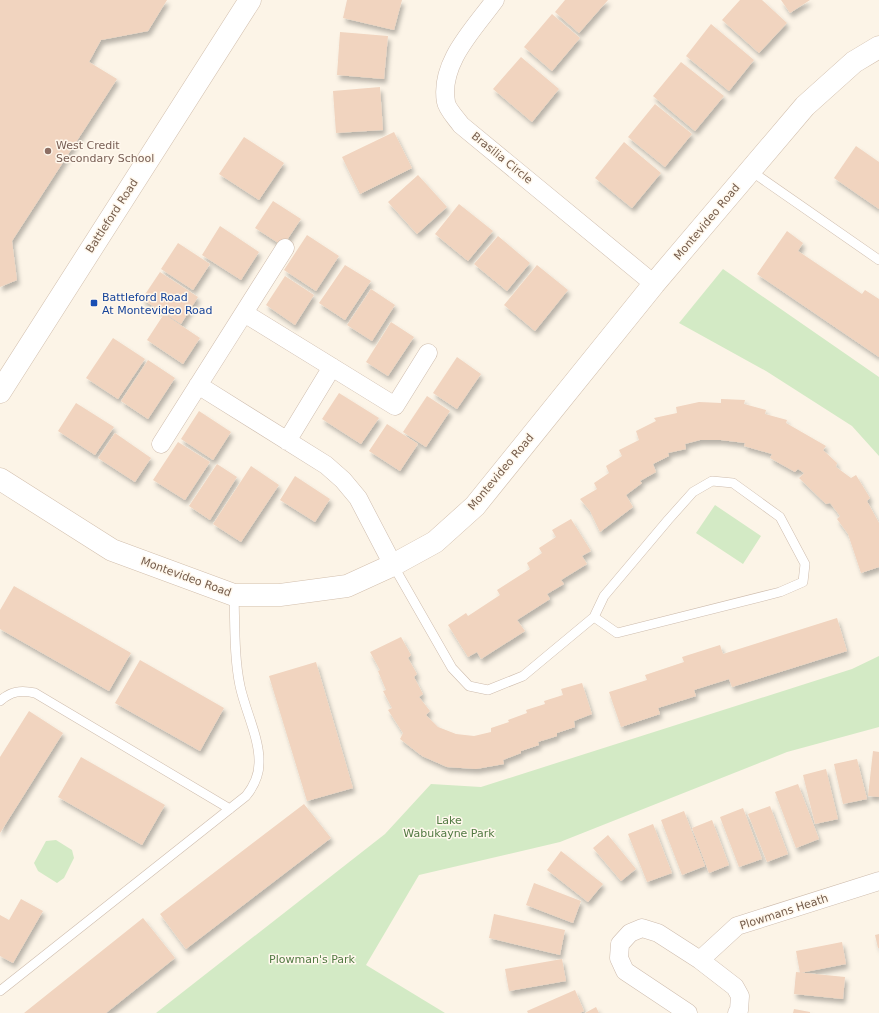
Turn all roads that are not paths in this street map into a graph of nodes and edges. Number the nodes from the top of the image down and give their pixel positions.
1 (250, 0) edge
2 (495, 0) edge
3 (879, 47) edge
4 (751, 171) junction
5 (285, 248) dead end
6 (879, 260) edge
7 (654, 284) junction
8 (244, 313) junction
9 (428, 353) dead end
10 (332, 367) junction
11 (198, 385) junction
12 (0, 392) edge
13 (287, 441) junction
14 (161, 444) dead end
15 (0, 479) edge
16 (393, 565) junction
17 (234, 595) junction
18 (594, 616) junction
19 (0, 701) edge
20 (230, 809) junction
21 (879, 881) edge
22 (700, 960) junction
23 (0, 991) edge
24 (688, 1013) edge
25 (737, 1013) edge

1 - 12 street, Battleford Road
2 - 7 street, Brasilia Circle
3 - 4 street, Montevideo Road
4 - 6 lane
4 - 7 street, Montevideo Road
5 - 8 street
7 - 16 street, Montevideo Road
8 - 10 street
8 - 11 street
9 - 10 street
10 - 13 street
11 - 13 street
11 - 14 street
13 - 16 street
15 - 17 street, Montevideo Road
16 - 17 street, Montevideo Road
16 - 18 lane
17 - 20 lane
18 - 18 lane
19 - 20 lane
20 - 23 lane
21 - 22 street, Plowmans Heath
22 - 24 street
22 - 25 street

